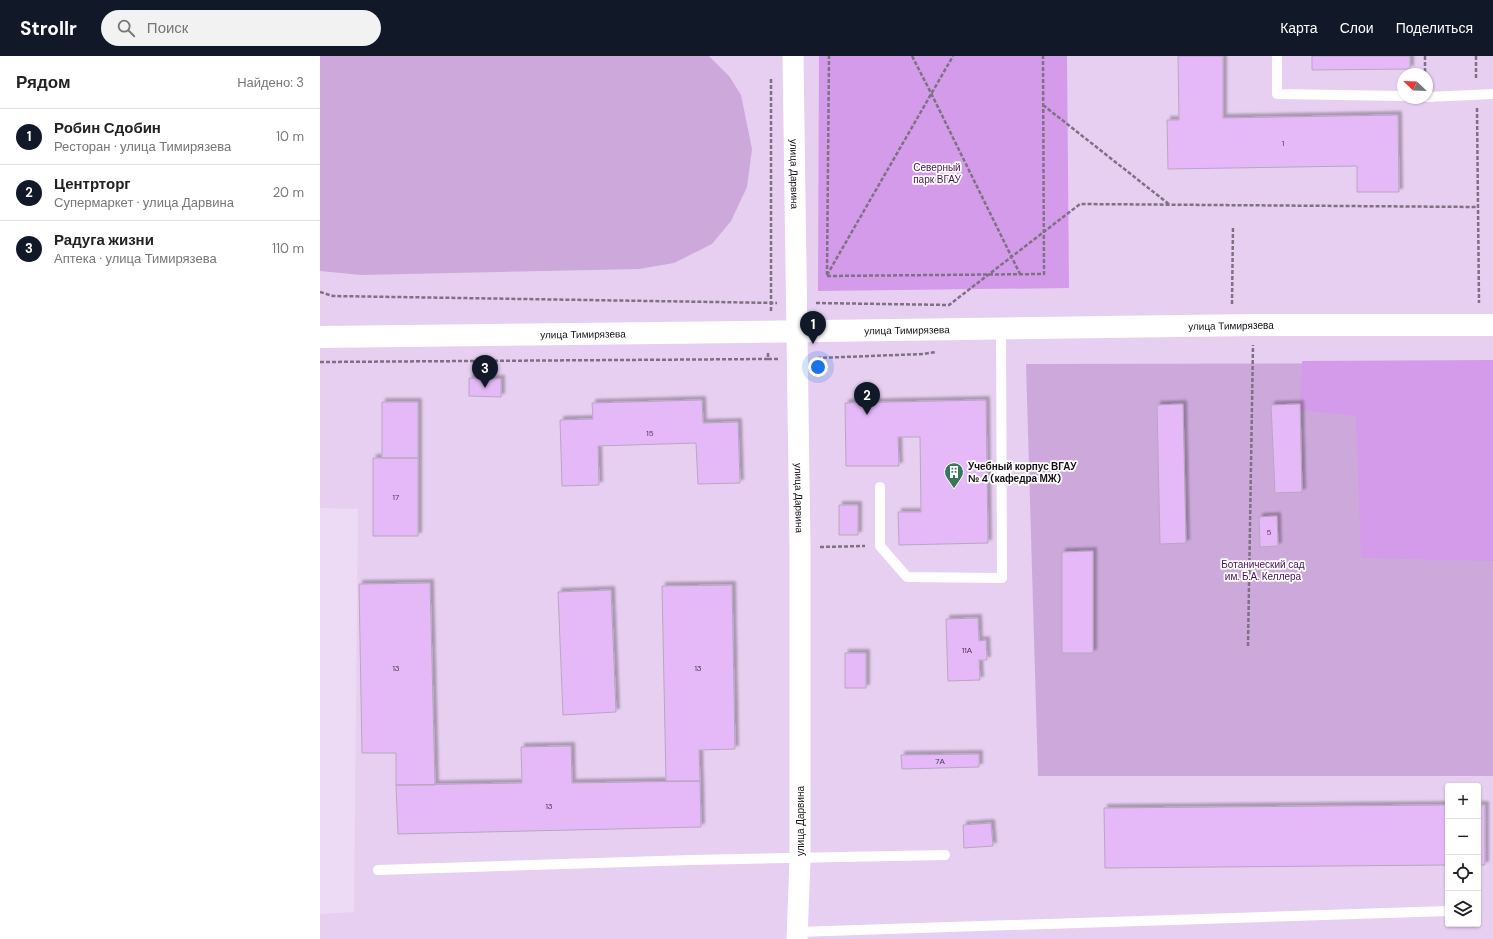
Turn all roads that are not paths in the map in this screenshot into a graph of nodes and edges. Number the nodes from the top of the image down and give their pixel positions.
1 (793, 56) edge
2 (1277, 56) edge
3 (1493, 94) edge
4 (1397, 96) edge
5 (1433, 96) edge
6 (1493, 325) edge
7 (1001, 329) junction
8 (797, 331) junction
9 (320, 337) edge
10 (880, 487) dead end
11 (945, 855) dead end
12 (800, 859) junction
13 (378, 870) dead end
14 (1445, 912) edge
15 (797, 936) edge

1 - 8 street, улица Дарвина
2 - 4 lane
3 - 5 lane
6 - 7 main road, улица Тимирязева
7 - 8 main road, улица Тимирязева
7 - 10 lane
8 - 9 main road, улица Тимирязева
8 - 12 street, улица Дарвина
11 - 12 lane
12 - 13 lane
12 - 15 street, улица Дарвина
14 - 15 lane

